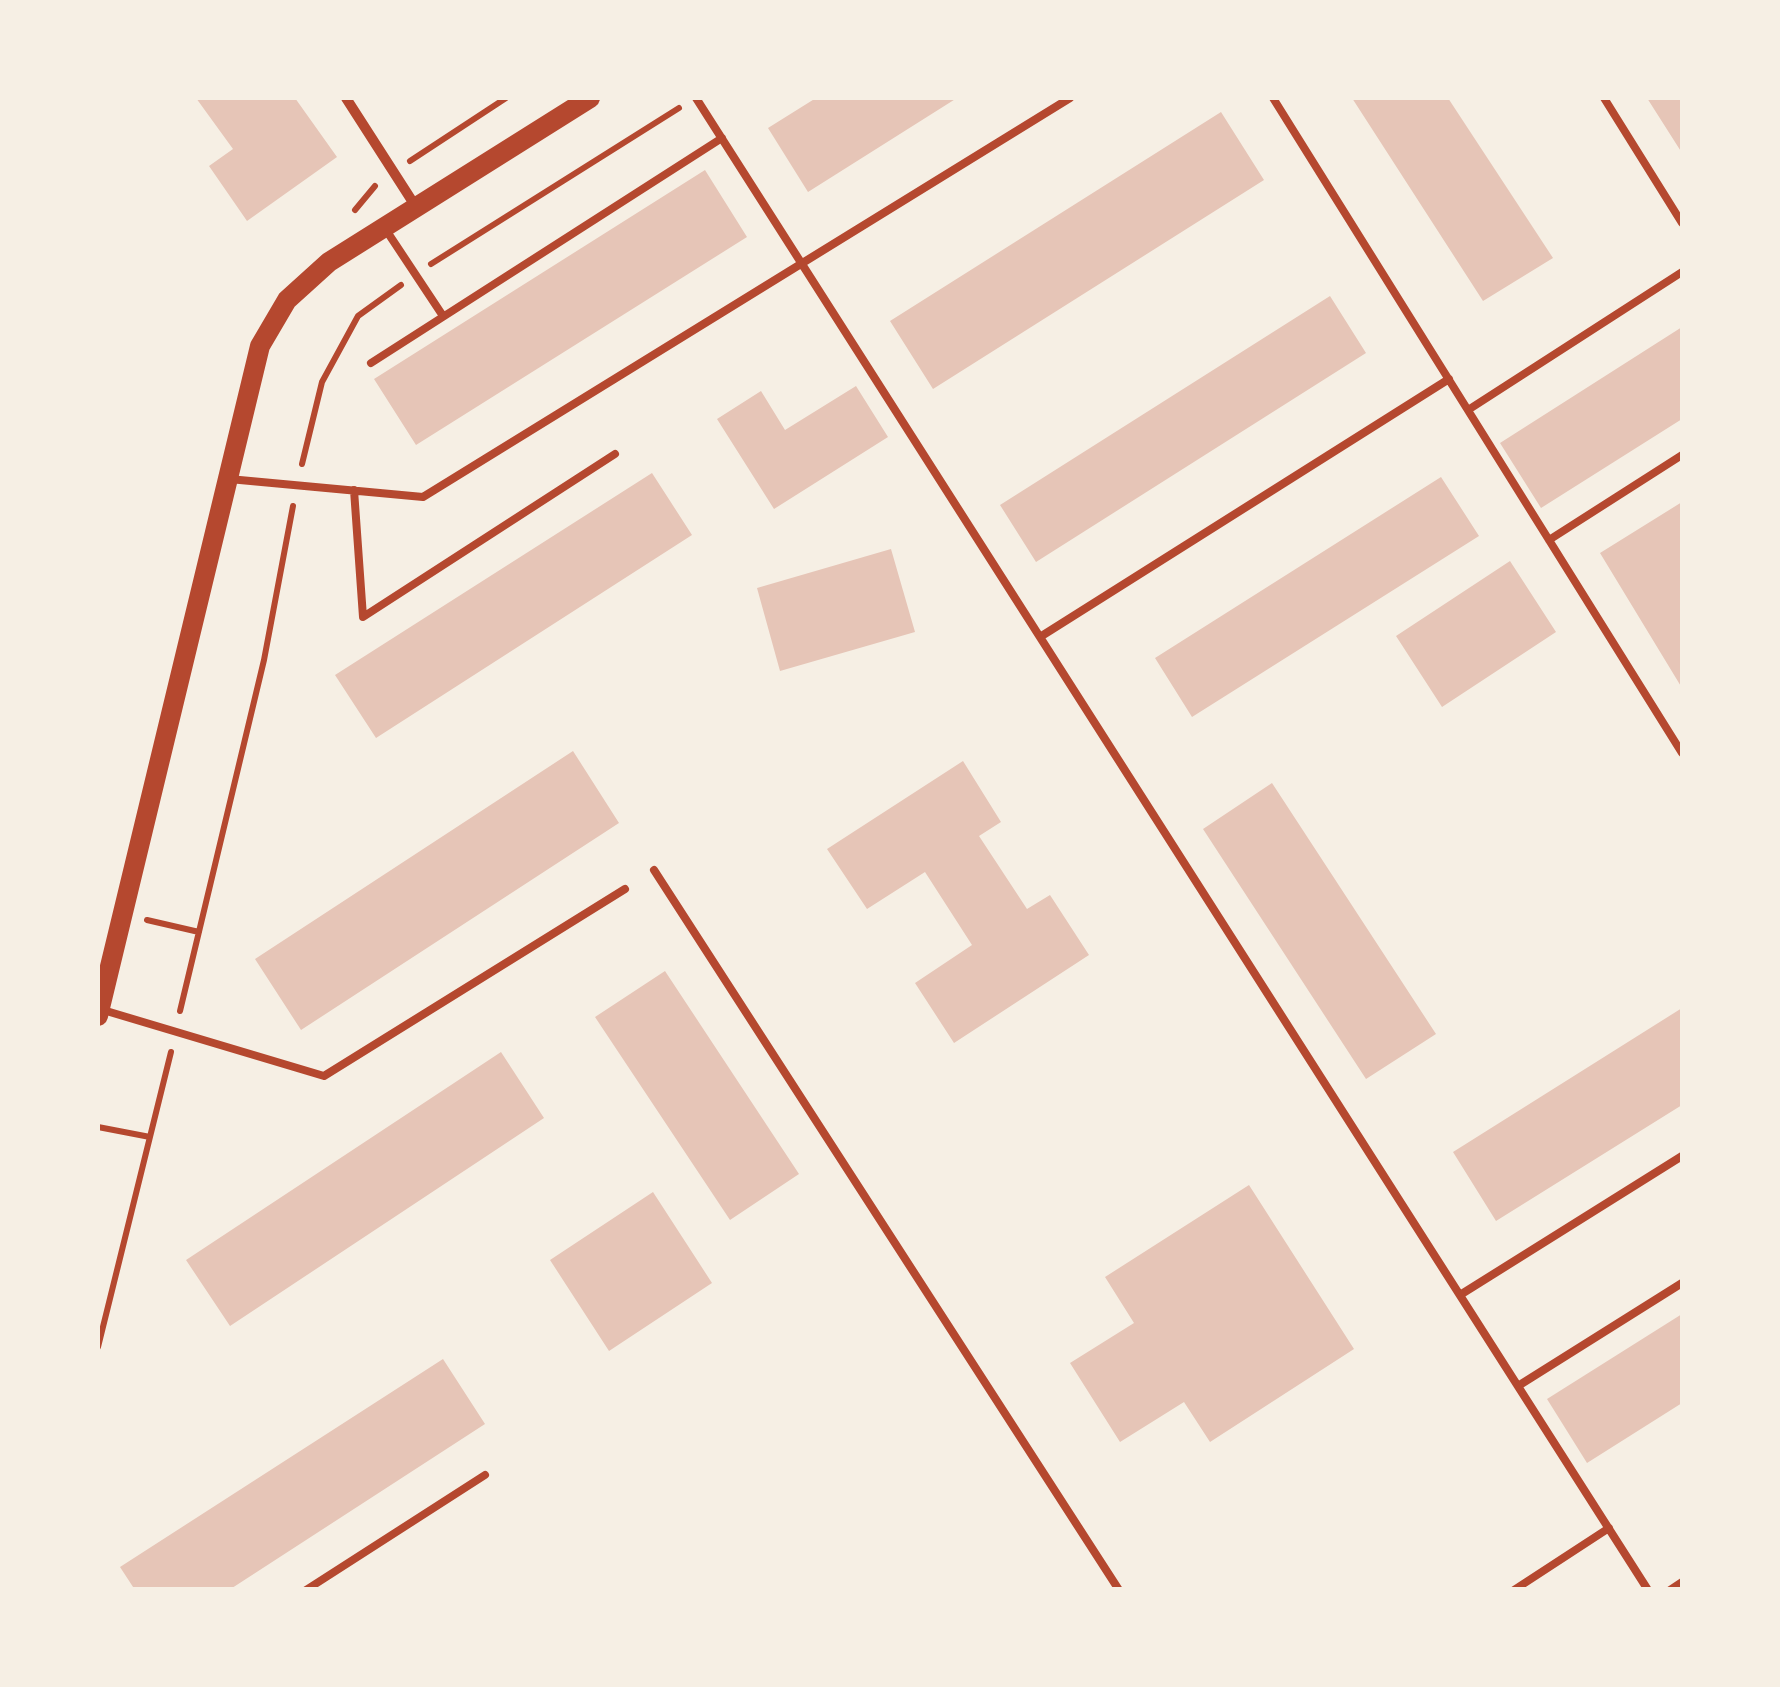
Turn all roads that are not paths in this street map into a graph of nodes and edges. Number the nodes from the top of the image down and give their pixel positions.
1 (346, 98) edge
2 (590, 98) edge
3 (695, 98) edge
4 (1070, 98) edge
5 (1273, 98) edge
6 (1604, 98) edge
7 (722, 138) junction
8 (416, 207) junction
9 (1682, 223) edge
10 (384, 226) junction
11 (802, 263) junction
12 (1682, 272) edge
13 (443, 316) junction
14 (370, 363) dead end
15 (1449, 379) junction
16 (1468, 410) junction
17 (614, 454) dead end
18 (1682, 455) edge
19 (227, 479) junction
20 (354, 490) junction
21 (1549, 540) junction
22 (1040, 637) junction
23 (1682, 753) edge
24 (654, 870) dead end
25 (625, 889) dead end
26 (103, 965) edge
27 (98, 1012) edge
28 (1682, 1156) edge
29 (1682, 1283) edge
30 (1460, 1295) junction
31 (1518, 1386) junction
32 (485, 1475) dead end
33 (1609, 1528) junction
34 (1682, 1582) edge
35 (306, 1590) edge
36 (1120, 1590) edge
37 (1514, 1590) edge
38 (1648, 1590) edge
39 (1670, 1590) edge

1 - 8 street
2 - 8 main road
3 - 7 lane
4 - 11 lane
5 - 15 lane
6 - 9 lane
7 - 11 lane
7 - 13 lane
8 - 10 main road
10 - 13 lane
10 - 19 main road
11 - 20 lane
11 - 22 lane
12 - 16 lane
13 - 14 lane
15 - 16 lane
15 - 22 lane
16 - 21 lane
17 - 20 lane
18 - 21 lane
19 - 20 lane
19 - 26 main road
21 - 23 lane
22 - 30 lane
24 - 36 lane
25 - 27 lane
26 - 27 main road
28 - 30 lane
29 - 31 lane
30 - 31 lane
31 - 33 lane
32 - 35 lane
33 - 37 lane
33 - 38 lane
34 - 39 lane

